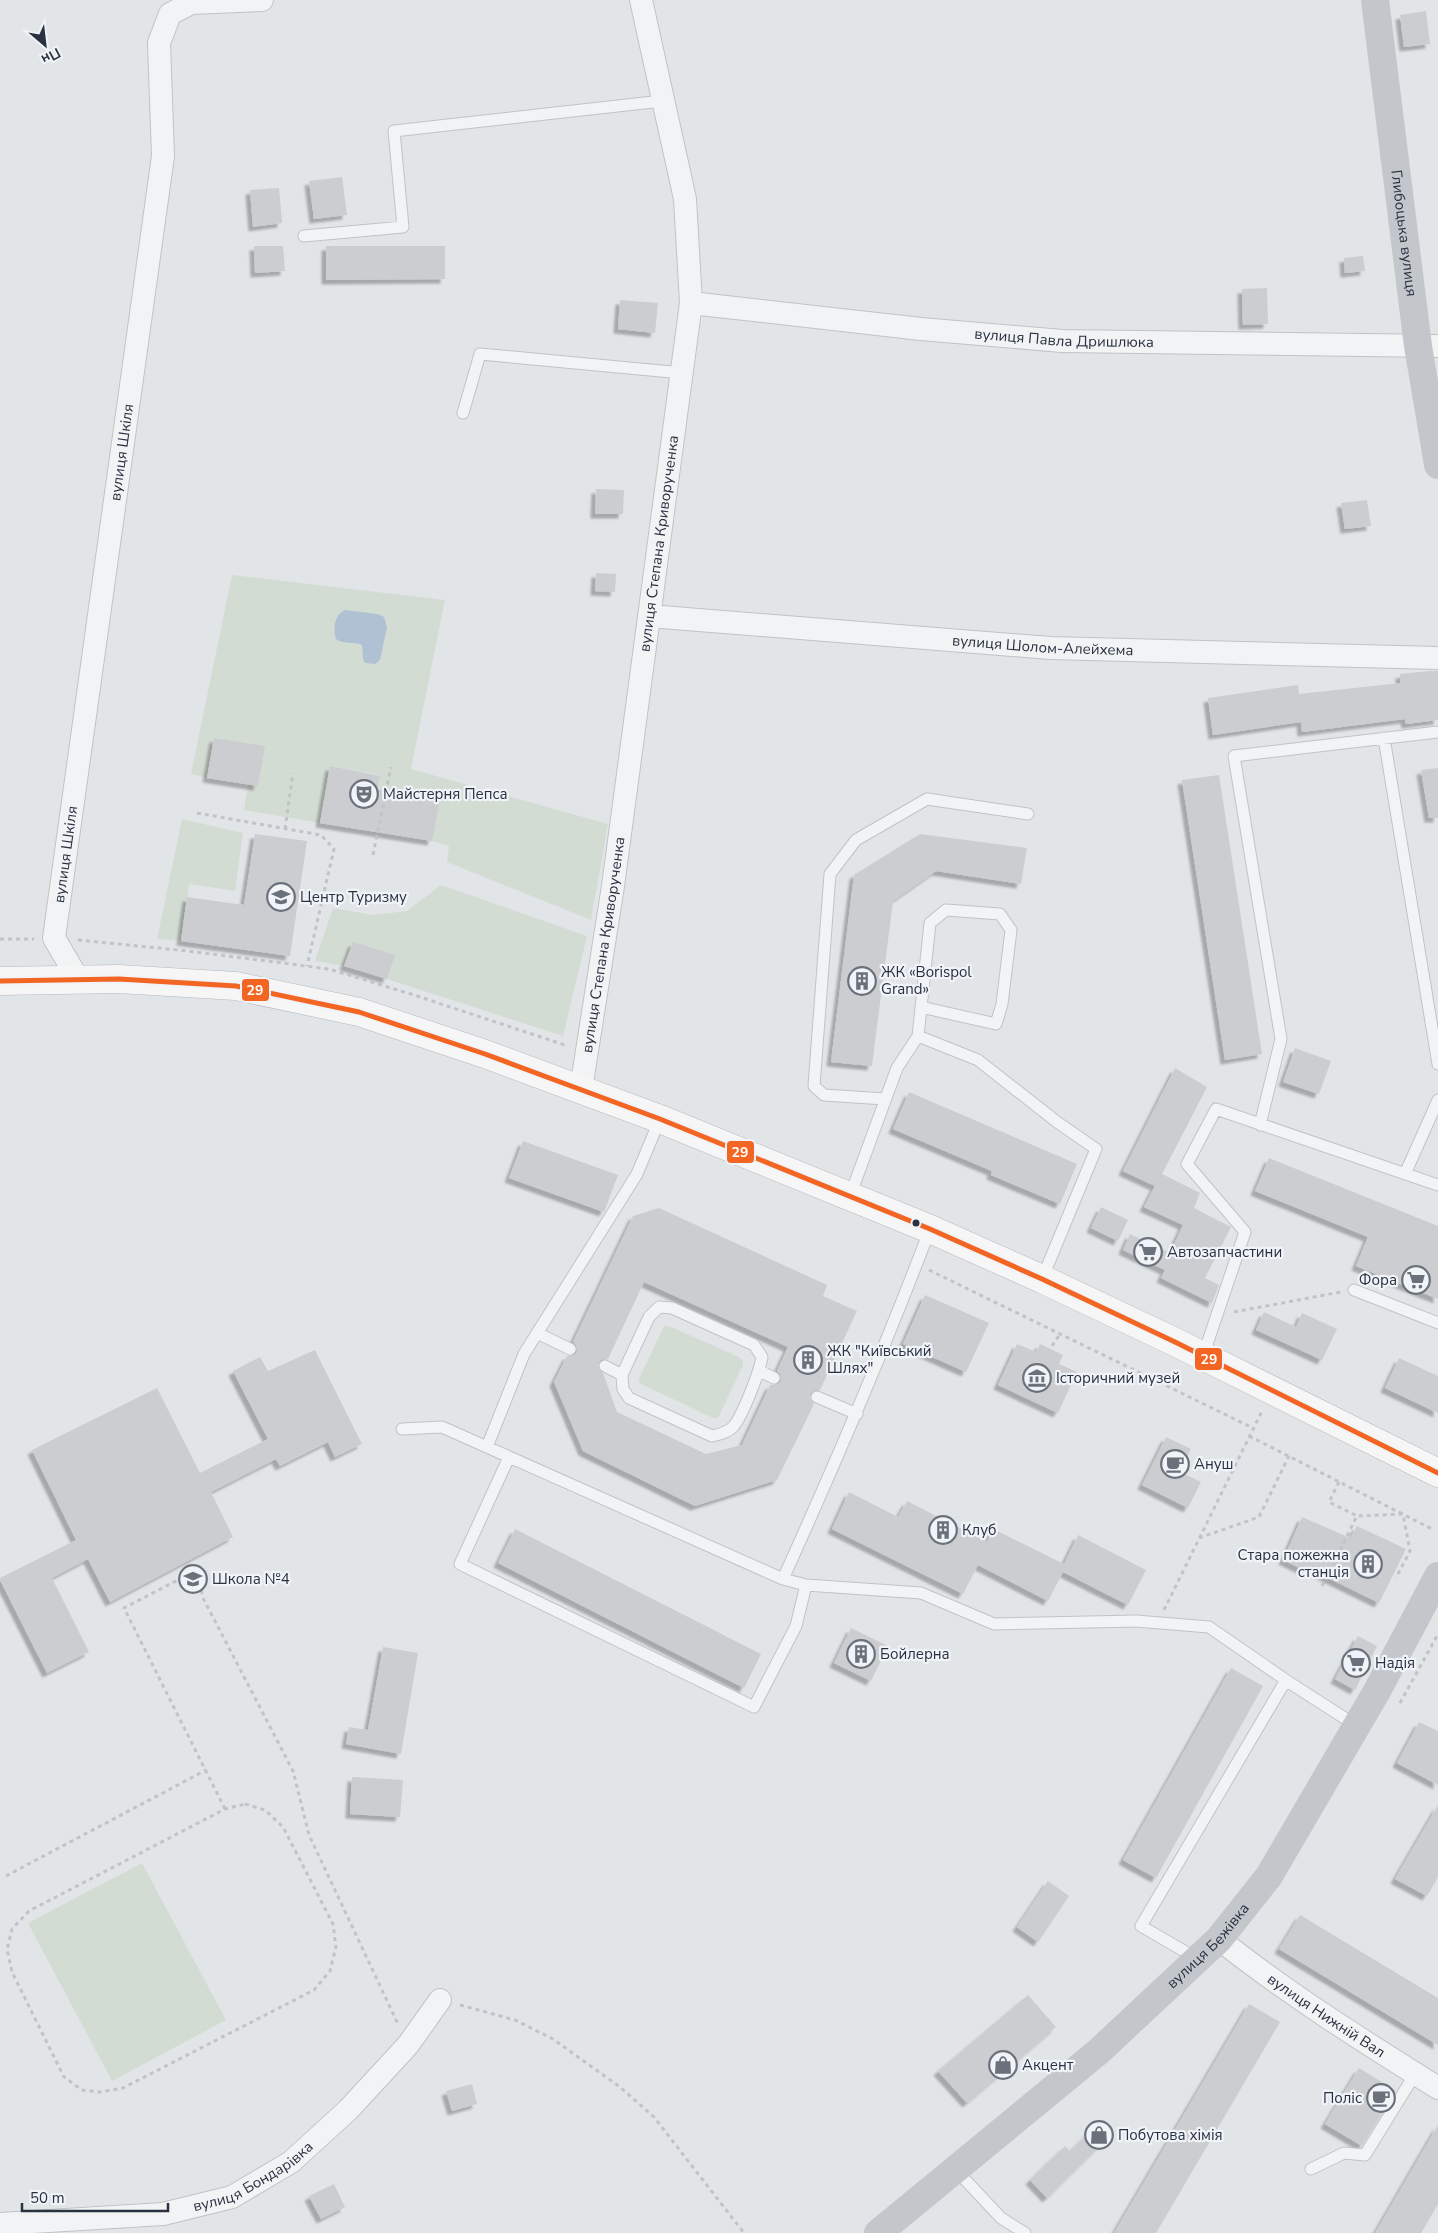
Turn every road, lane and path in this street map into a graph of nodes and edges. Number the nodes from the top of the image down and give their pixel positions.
1 (262, 0) edge
2 (640, 0) edge
3 (1375, 0) edge
4 (662, 101) junction
5 (304, 236) dead end
6 (691, 303) junction
7 (1428, 346) edge
8 (682, 373) junction
9 (463, 413) dead end
10 (1438, 465) edge
11 (649, 616) junction
12 (1438, 658) edge
13 (1438, 732) edge
14 (1384, 738) junction
15 (391, 767) dead end
16 (293, 773) dead end
17 (197, 813) dead end
18 (1028, 814) dead end
19 (285, 829) junction
20 (373, 855) dead end
21 (307, 966) dead end
22 (78, 979) junction
23 (0, 981) edge
24 (921, 1007) junction
25 (918, 1036) junction
26 (1438, 1064) edge
27 (581, 1089) junction
28 (886, 1099) junction
29 (1438, 1100) edge
30 (660, 1119) junction
31 (1260, 1125) junction
32 (1405, 1174) junction
33 (1438, 1185) edge
34 (850, 1196) junction
35 (930, 1229) junction
36 (917, 1264) junction
37 (1042, 1279) junction
38 (1354, 1290) joint
39 (1217, 1314) junction
40 (1438, 1323) edge
41 (538, 1333) junction
42 (1060, 1334) junction
43 (1052, 1346) dead end
44 (570, 1348) dead end
45 (1203, 1356) junction
46 (605, 1366) dead end
47 (760, 1371) junction
48 (622, 1375) junction
49 (774, 1378) dead end
50 (817, 1397) dead end
51 (1262, 1411) dead end
52 (856, 1414) junction
53 (1254, 1428) junction
54 (402, 1429) dead end
55 (1249, 1436) junction
56 (487, 1447) junction
57 (1289, 1456) junction
58 (509, 1457) junction
59 (1438, 1473) edge
60 (1339, 1482) junction
61 (1403, 1514) junction
62 (1357, 1516) junction
63 (1434, 1530) dead end
64 (1199, 1538) junction
65 (1438, 1576) edge
66 (1396, 1578) dead end
67 (783, 1579) junction
68 (806, 1585) junction
69 (1322, 1586) dead end
70 (1157, 1623) junction
71 (1438, 1634) edge
72 (1286, 1680) junction
73 (1400, 1703) dead end
74 (1357, 1726) junction
75 (206, 1770) junction
76 (225, 1809) junction
77 (6, 1876) dead end
78 (1218, 1939) junction
79 (1196, 1958) junction
80 (440, 2000) joint
81 (408, 2045) junction
82 (1415, 2074) junction
83 (1438, 2088) edge
84 (1311, 2169) dead end
85 (955, 2170) junction
86 (0, 2224) edge
87 (744, 2233) edge
88 (878, 2233) edge
89 (1025, 2233) edge

1 - 22 street, вулиця Шкіля
2 - 4 street, вулиця Степана Криворученка
3 - 7 main road, Глибоцька вулиця
4 - 5 lane
4 - 6 street, вулиця Степана Криворученка
6 - 7 street, вулиця Павла Дришлюка
6 - 8 street, вулиця Степана Криворученка
7 - 10 main road, Глибоцька вулиця
8 - 9 lane
8 - 11 street, вулиця Степана Криворученка
11 - 12 street, вулиця Шолом-Алейхема
11 - 27 street, вулиця Степана Криворученка
13 - 14 lane
14 - 26 lane
14 - 31 lane
15 - 20 path
16 - 19 path
17 - 19 path
18 - 28 lane
19 - 21 path
22 - 23 highway
22 - 27 highway
24 - 24 lane
24 - 25 lane
25 - 28 lane
25 - 37 lane
27 - 30 highway
28 - 34 lane
29 - 32 lane
30 - 34 highway
30 - 41 lane
31 - 32 lane
31 - 39 lane
32 - 33 lane
34 - 35 highway
35 - 36 lane
35 - 37 highway
36 - 42 path
36 - 52 lane
37 - 45 highway
38 - 39 path
38 - 40 lane
39 - 45 lane
41 - 44 lane
41 - 56 lane
42 - 43 path
42 - 53 path
45 - 59 highway
46 - 48 lane
47 - 48 lane
47 - 48 lane
47 - 49 lane
50 - 52 lane
51 - 53 path
52 - 67 lane
53 - 55 path
54 - 56 lane
55 - 57 path
55 - 64 path
56 - 58 lane
57 - 60 path
57 - 64 path
58 - 67 lane
58 - 68 lane
60 - 61 path
60 - 62 path
61 - 62 path
61 - 63 path
61 - 66 path
62 - 69 path
64 - 70 path
65 - 74 main road, вулиця Бежівка
67 - 68 lane
68 - 70 lane
70 - 72 lane
71 - 73 path
72 - 74 lane
72 - 79 lane
74 - 78 main road, вулиця Бежівка
75 - 76 path
75 - 77 path
75 - 81 path
76 - 76 path
78 - 79 main road, вулиця Бежівка
78 - 82 street, вулиця Нижній Вал
79 - 85 main road, вулиця Бежівка
80 - 81 street, вулиця Бондарівка
80 - 87 path
81 - 86 street, вулиця Бондарівка
82 - 83 street, вулиця Нижній Вал
82 - 84 lane
85 - 88 main road, вулиця Бежівка
85 - 89 lane

